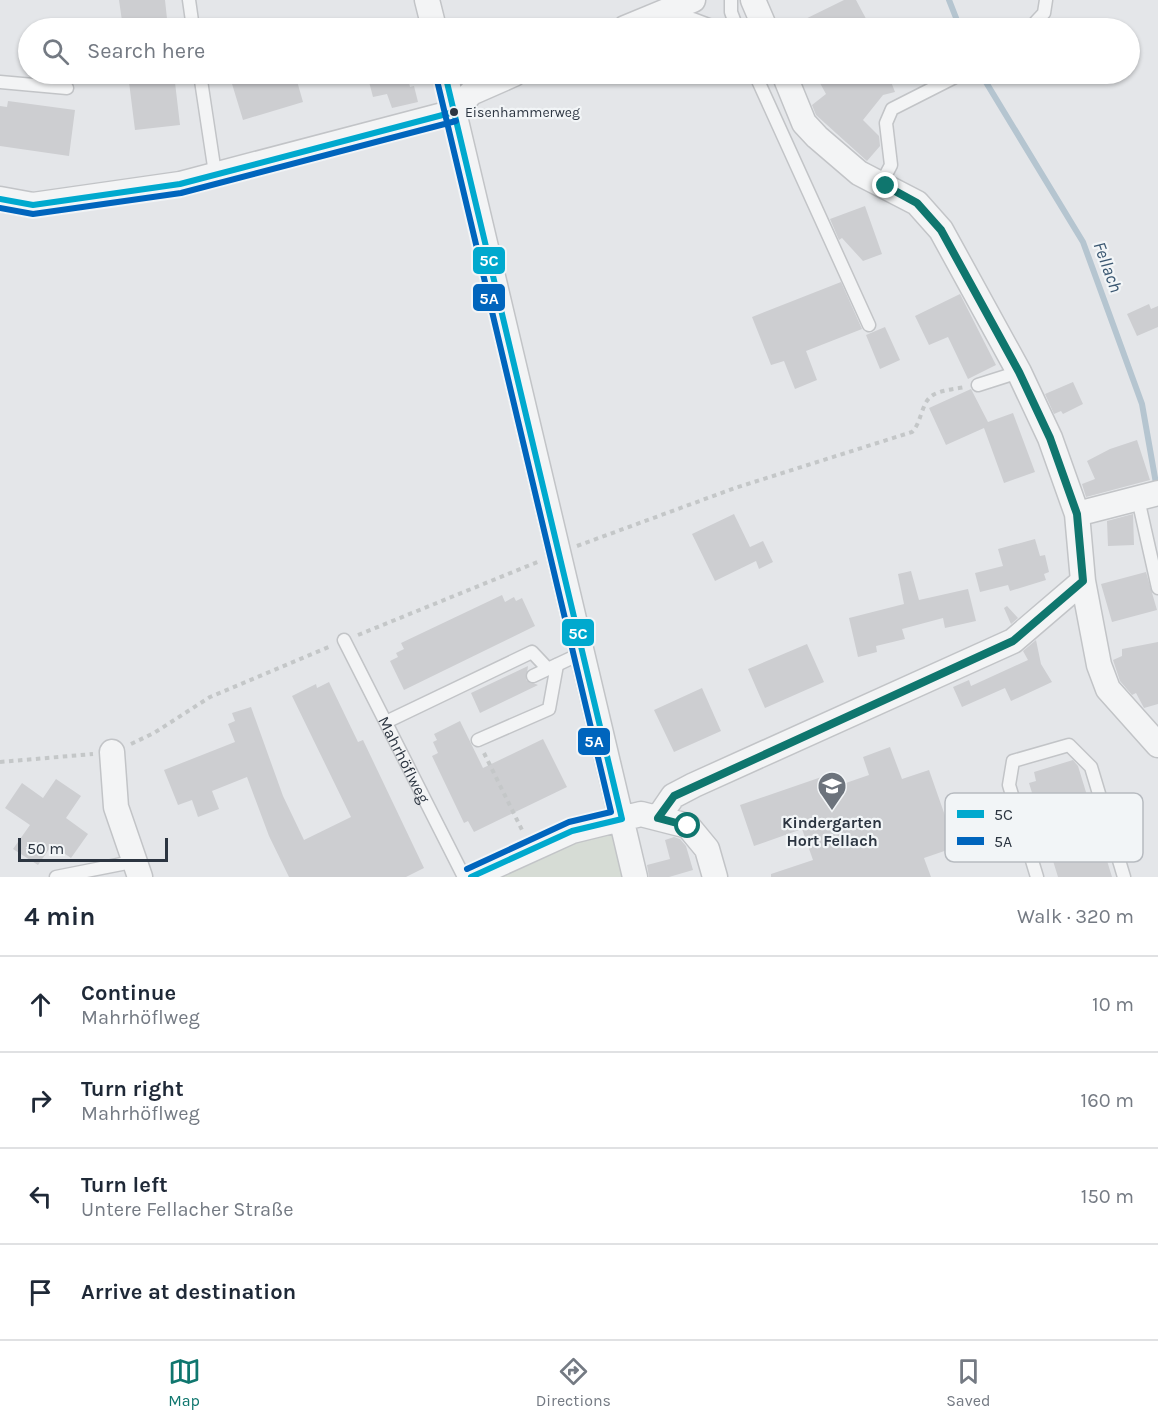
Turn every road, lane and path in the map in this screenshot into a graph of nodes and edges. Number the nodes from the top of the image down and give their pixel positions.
1 (189, 0) edge
2 (428, 0) edge
3 (693, 0) edge
4 (731, 0) edge
5 (753, 0) edge
6 (1046, 0) edge
7 (192, 18) edge
8 (432, 18) edge
9 (651, 18) edge
10 (662, 18) edge
11 (684, 18) edge
12 (733, 18) edge
13 (761, 18) edge
14 (1039, 18) edge
15 (0, 82) edge
16 (18, 84) edge
17 (22, 84) edge
18 (201, 84) edge
19 (447, 84) edge
20 (491, 84) edge
21 (760, 84) edge
22 (788, 84) edge
23 (941, 84) edge
24 (67, 88) dead end
25 (454, 112) junction
26 (214, 173) junction
27 (880, 184) junction
28 (0, 199) edge
29 (869, 325) dead end
30 (1019, 372) junction
31 (978, 385) joint
32 (1148, 496) edge
33 (1077, 514) junction
34 (559, 553) junction
35 (1083, 581) junction
36 (1158, 588) edge
37 (345, 640) dead end
38 (582, 653) junction
39 (552, 667) junction
40 (533, 676) dead end
41 (386, 722) junction
42 (478, 740) joint
43 (1158, 745) edge
44 (112, 752) joint
45 (0, 762) edge
46 (1011, 793) edge
47 (1099, 793) edge
48 (658, 818) junction
49 (622, 819) junction
50 (531, 849) junction
51 (1032, 862) edge
52 (1120, 862) edge
53 (138, 869) edge
54 (56, 877) edge
55 (464, 877) edge
56 (471, 877) edge
57 (635, 877) edge
58 (715, 877) edge
59 (1037, 877) edge
60 (1124, 877) edge

1 - 7 lane
2 - 8 street
3 - 9 street
4 - 12 lane
5 - 13 street
6 - 14 lane
10 - 11 lane
15 - 16 lane
17 - 24 lane
18 - 26 lane
19 - 25 street
20 - 25 street
21 - 29 lane
22 - 27 street
23 - 27 lane
25 - 26 street
25 - 34 street
26 - 28 street
27 - 30 street
30 - 31 lane
30 - 33 street
31 - 34 path
32 - 33 street
32 - 36 lane
33 - 35 street
34 - 38 street
35 - 43 street
35 - 48 street
37 - 41 lane, Mahrhöflweg
38 - 39 lane
38 - 49 street
39 - 40 lane
39 - 41 lane
39 - 42 lane
41 - 55 lane, Mahrhöflweg
42 - 50 path
44 - 45 path
44 - 53 street
46 - 47 lane
48 - 49 street
48 - 58 street
49 - 50 street
49 - 57 street
50 - 56 street
51 - 59 lane
52 - 60 lane
53 - 54 lane

